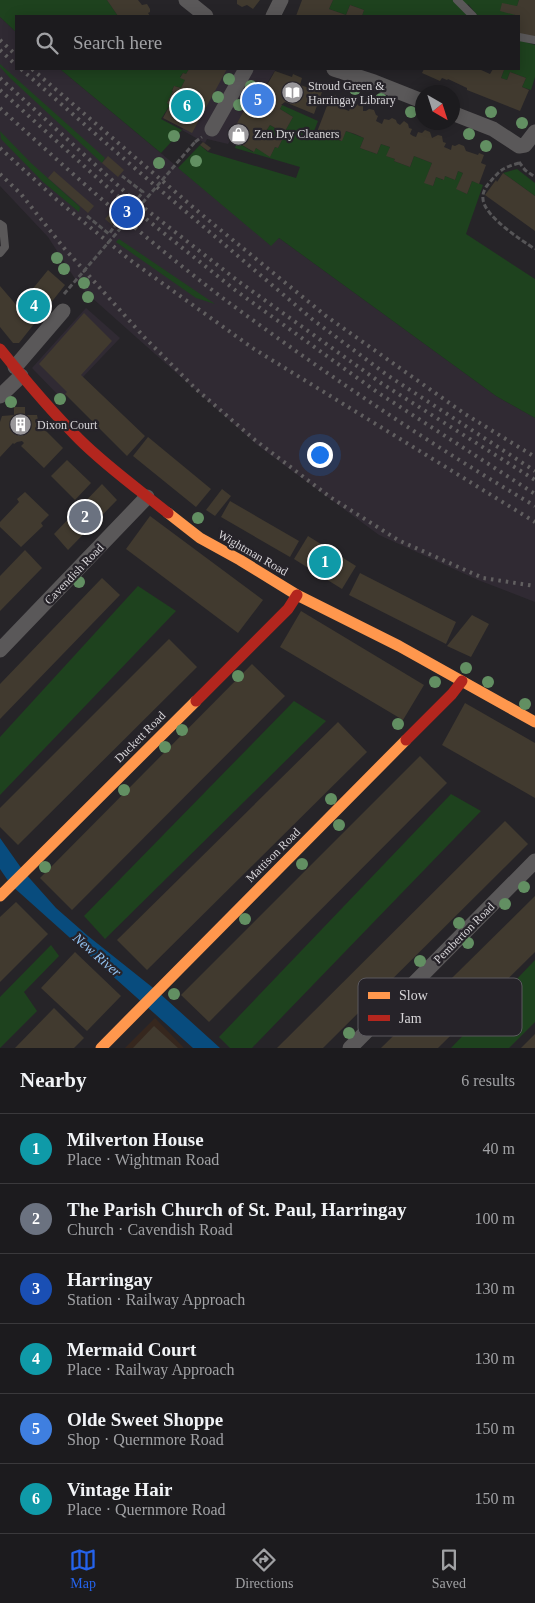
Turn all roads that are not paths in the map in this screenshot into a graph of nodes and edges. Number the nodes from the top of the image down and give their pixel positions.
1 (186, 0) edge
2 (281, 0) edge
3 (457, 0) edge
4 (205, 15) edge
5 (274, 15) edge
6 (472, 15) edge
7 (520, 37) edge
8 (535, 40) edge
9 (245, 70) edge
10 (337, 70) edge
11 (415, 98) edge
12 (460, 116) edge
13 (212, 129) dead end
14 (528, 139) edge
15 (0, 224) edge
16 (0, 253) edge
17 (63, 311) dead end
18 (0, 349) edge
19 (18, 372) junction
20 (0, 396) edge
21 (147, 497) junction
22 (297, 595) junction
23 (0, 650) edge
24 (462, 681) junction
25 (535, 722) edge
26 (535, 861) edge
27 (1, 895) edge
28 (419, 978) edge
29 (362, 1036) edge
30 (101, 1048) edge
31 (350, 1048) edge

1 - 4 street
2 - 5 street
3 - 6 lane
7 - 8 lane
9 - 13 street
10 - 11 street
12 - 14 street
15 - 16 lane
17 - 19 street
18 - 19 street, Wightman Road
19 - 20 street
19 - 21 street, Wightman Road
21 - 22 street, Wightman Road
21 - 23 street, Cavendish Road
22 - 24 street, Wightman Road
22 - 27 street, Duckett Road
24 - 25 street, Wightman Road
24 - 30 street, Mattison Road
26 - 28 street, Pemberton Road
29 - 31 street, Pemberton Road

